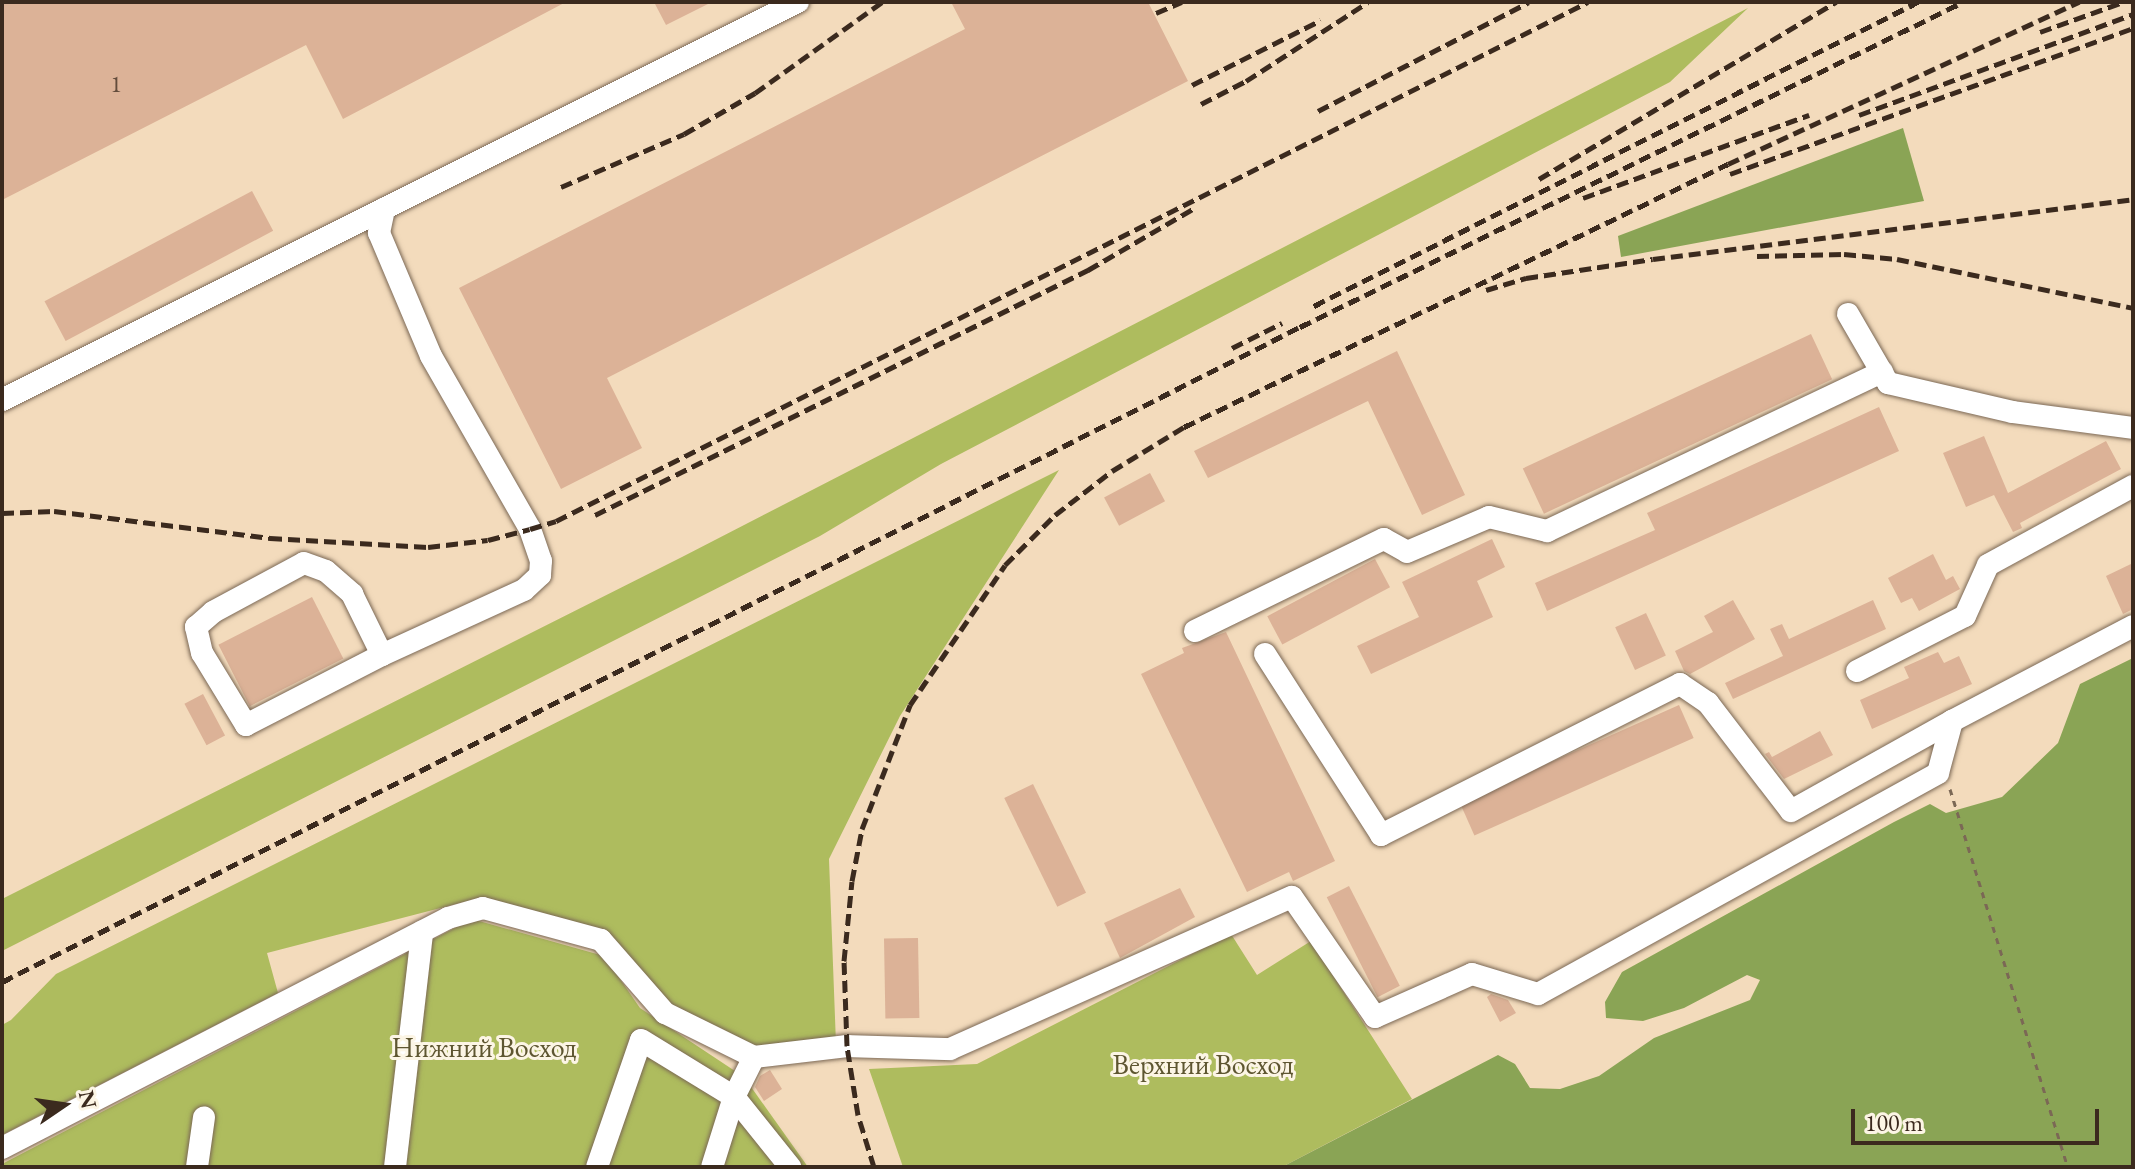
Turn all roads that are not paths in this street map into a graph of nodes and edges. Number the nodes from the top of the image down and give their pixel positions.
1 (798, 2) edge
2 (384, 209) junction
3 (1848, 314) dead end
4 (1882, 372) junction
5 (2, 400) edge
6 (2133, 428) edge
7 (2133, 486) edge
8 (2133, 626) edge
9 (1195, 631) dead end
10 (1265, 654) dead end
11 (382, 655) junction
12 (1857, 671) dead end
13 (1952, 721) junction
14 (422, 932) junction
15 (754, 1057) junction
16 (734, 1097) junction
17 (204, 1117) dead end
18 (2, 1148) edge
19 (197, 1167) edge
20 (395, 1167) edge
21 (597, 1167) edge
22 (712, 1167) edge
23 (790, 1167) edge

1 - 2 lane
2 - 5 lane
2 - 11 lane
3 - 4 lane
4 - 6 lane
4 - 9 lane
7 - 12 lane
8 - 13 lane
10 - 13 lane
11 - 11 lane
13 - 15 lane
14 - 15 lane
14 - 18 lane
14 - 20 lane
15 - 16 lane
16 - 21 lane
16 - 22 lane
16 - 23 lane
17 - 19 lane

